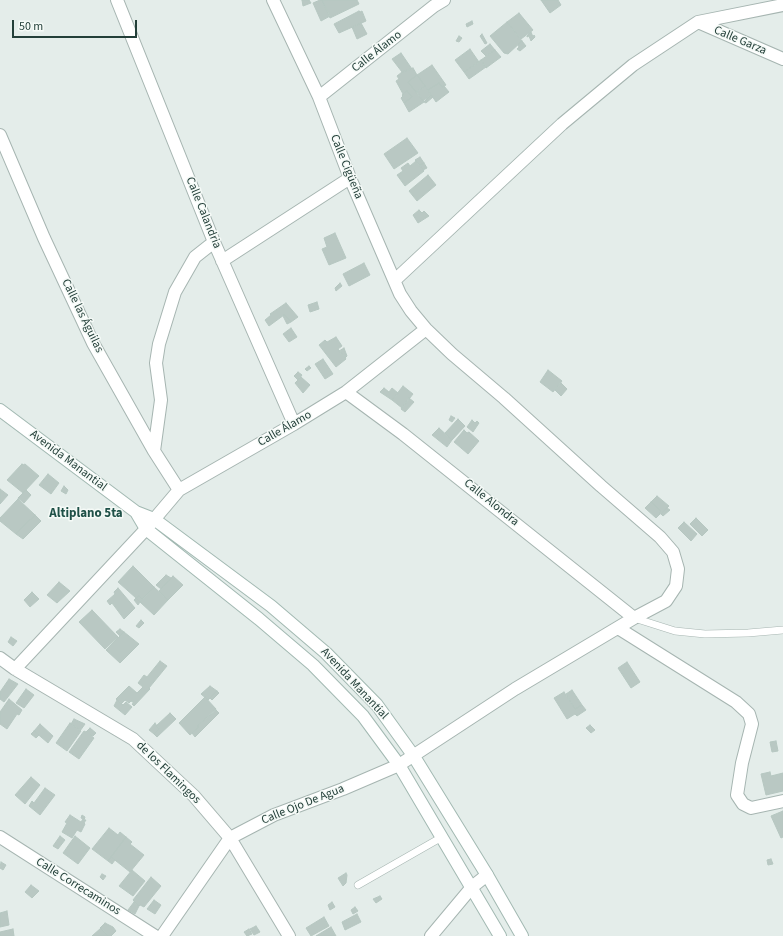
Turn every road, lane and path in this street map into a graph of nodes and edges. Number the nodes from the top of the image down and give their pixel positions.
1 (117, 0) edge
2 (273, 0) edge
3 (437, 2) edge
4 (783, 6) edge
5 (698, 22) junction
6 (783, 59) edge
7 (319, 97) junction
8 (0, 135) edge
9 (350, 178) junction
10 (214, 242) junction
11 (222, 260) junction
12 (395, 280) junction
13 (426, 329) junction
14 (346, 392) junction
15 (0, 410) edge
16 (294, 424) junction
17 (154, 451) junction
18 (178, 490) junction
19 (136, 512) junction
20 (154, 519) junction
21 (146, 529) junction
22 (634, 618) junction
23 (618, 628) junction
24 (783, 630) edge
25 (0, 658) edge
26 (15, 669) junction
27 (413, 755) junction
28 (399, 765) junction
29 (783, 801) edge
30 (0, 837) edge
31 (442, 837) junction
32 (230, 838) junction
33 (487, 875) junction
34 (358, 885) dead end
35 (472, 887) junction
36 (155, 936) edge
37 (162, 936) edge
38 (289, 936) edge
39 (430, 936) edge
40 (500, 936) edge
41 (522, 936) edge

1 - 10 street, Calle Calandria
2 - 7 street, Calle Cigüeña
3 - 7 street, Calle Álamo
4 - 5 street
5 - 6 street, Calle Garza
5 - 12 street
7 - 9 street, Calle Cigüeña
8 - 17 street, Calle las Águilas
9 - 11 street
9 - 12 street, Calle Cigüeña
10 - 11 street, Calle Calandria
10 - 17 street
11 - 16 street, Calle Calandria
12 - 13 street, Calle Cigüeña
13 - 14 street, Calle Álamo
13 - 22 street, Calle Cigüeña
14 - 16 street, Calle Álamo
14 - 22 street, Calle Alondra
15 - 19 street, Avenida Manantial
16 - 18 street, Calle Álamo
17 - 18 street, Calle las Águilas
18 - 20 street, Calle Álamo
19 - 20 street, Avenida Manantial
19 - 21 street, Avenida Manantial
20 - 21 street, Calle Álamo
20 - 27 street, Avenida Manantial
21 - 26 street, Calle Álamo
21 - 28 street, Avenida Manantial
22 - 23 street, Calle Ojo De Agua
22 - 24 lane
23 - 27 street, Calle Ojo De Agua
23 - 29 street
25 - 26 street, de los Flamingos
26 - 32 street, de los Flamingos
27 - 28 street, Calle Ojo De Agua
27 - 33 street, Avenida Manantial
28 - 31 street, Avenida Manantial
28 - 32 street, Calle Ojo De Agua
30 - 36 street, Calle Correcaminos
31 - 34 lane
31 - 35 street, Avenida Manantial
32 - 37 street, Calle Ojo De Agua
32 - 38 street, de los Flamingos
33 - 35 street
33 - 41 street, Avenida Manantial
35 - 39 street
35 - 40 street, Avenida Manantial

